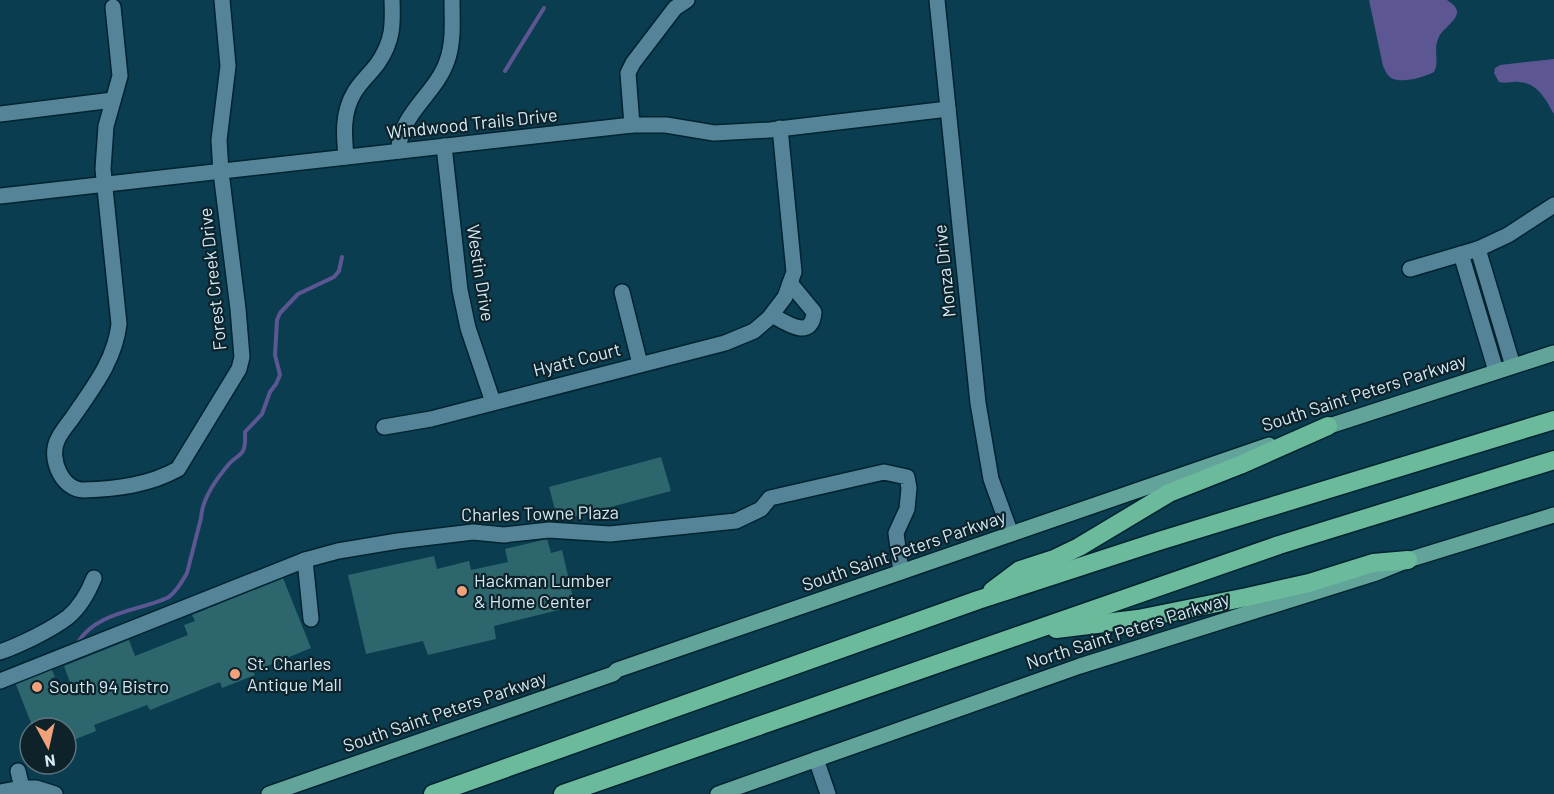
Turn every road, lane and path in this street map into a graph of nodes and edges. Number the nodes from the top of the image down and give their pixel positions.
1 (222, 0) edge
2 (392, 0) edge
3 (452, 0) edge
4 (687, 0) edge
5 (937, 0) edge
6 (113, 7) dead end
7 (113, 100) junction
8 (948, 109) junction
9 (0, 114) edge
10 (632, 125) junction
11 (780, 128) junction
12 (444, 146) junction
13 (399, 151) junction
14 (346, 157) junction
15 (220, 172) junction
16 (105, 185) junction
17 (0, 196) edge
18 (1554, 205) edge
19 (1478, 249) junction
20 (1461, 254) junction
21 (1410, 269) dead end
22 (790, 283) junction
23 (622, 292) dead end
24 (772, 315) junction
25 (1554, 353) edge
26 (640, 364) junction
27 (1513, 366) junction
28 (1496, 371) junction
29 (493, 402) junction
30 (1554, 420) edge
31 (1328, 426) junction
32 (384, 427) dead end
33 (1554, 460) edge
34 (1554, 515) edge
35 (1011, 534) junction
36 (305, 560) junction
37 (1408, 560) junction
38 (901, 572) junction
39 (94, 578) dead end
40 (978, 600) junction
41 (310, 620) dead end
42 (1019, 634) junction
43 (0, 652) edge
44 (0, 681) edge
45 (816, 759) junction
46 (19, 776) edge
47 (22, 791) edge
48 (0, 792) edge
49 (55, 794) edge
50 (269, 794) edge
51 (433, 794) edge
52 (563, 794) edge
53 (718, 794) edge
54 (828, 794) edge

1 - 15 street, Forest Creek Drive
2 - 14 street
3 - 13 street
4 - 10 street
5 - 8 street, Monza Drive
6 - 7 street, Forest Creek Drive
7 - 9 street
7 - 16 street, Forest Creek Drive
8 - 11 street, Windwood Trails Drive
8 - 35 street, Monza Drive
10 - 11 street, Windwood Trails Drive
10 - 12 street, Windwood Trails Drive
11 - 22 street, Hyatt Court
12 - 13 street, Windwood Trails Drive
12 - 29 street, Westin Drive
13 - 14 street, Windwood Trails Drive
14 - 15 street, Windwood Trails Drive
15 - 16 street, Windwood Trails Drive
15 - 16 street, Forest Creek Drive
16 - 17 street, Windwood Trails Drive
18 - 19 street
19 - 20 street
19 - 27 street
20 - 21 street
20 - 28 street
22 - 24 street, Hyatt Court
22 - 24 street
23 - 26 street
24 - 26 street, Hyatt Court
25 - 27 main road, South Saint Peters Parkway
26 - 29 street, Hyatt Court
27 - 28 main road, South Saint Peters Parkway
28 - 31 main road, South Saint Peters Parkway
29 - 32 street, Hyatt Court
30 - 40 highway
31 - 35 main road, South Saint Peters Parkway
31 - 40 highway
33 - 42 highway
34 - 37 main road, North Saint Peters Parkway
35 - 38 main road, South Saint Peters Parkway
36 - 38 street, Charles Towne Plaza
36 - 41 street
36 - 44 street, Charles Towne Plaza
37 - 42 highway
37 - 45 main road, North Saint Peters Parkway
38 - 50 main road, South Saint Peters Parkway
39 - 43 street
40 - 51 highway
42 - 52 highway
45 - 53 main road, North Saint Peters Parkway
45 - 54 street
46 - 47 street
47 - 48 street
47 - 49 street

